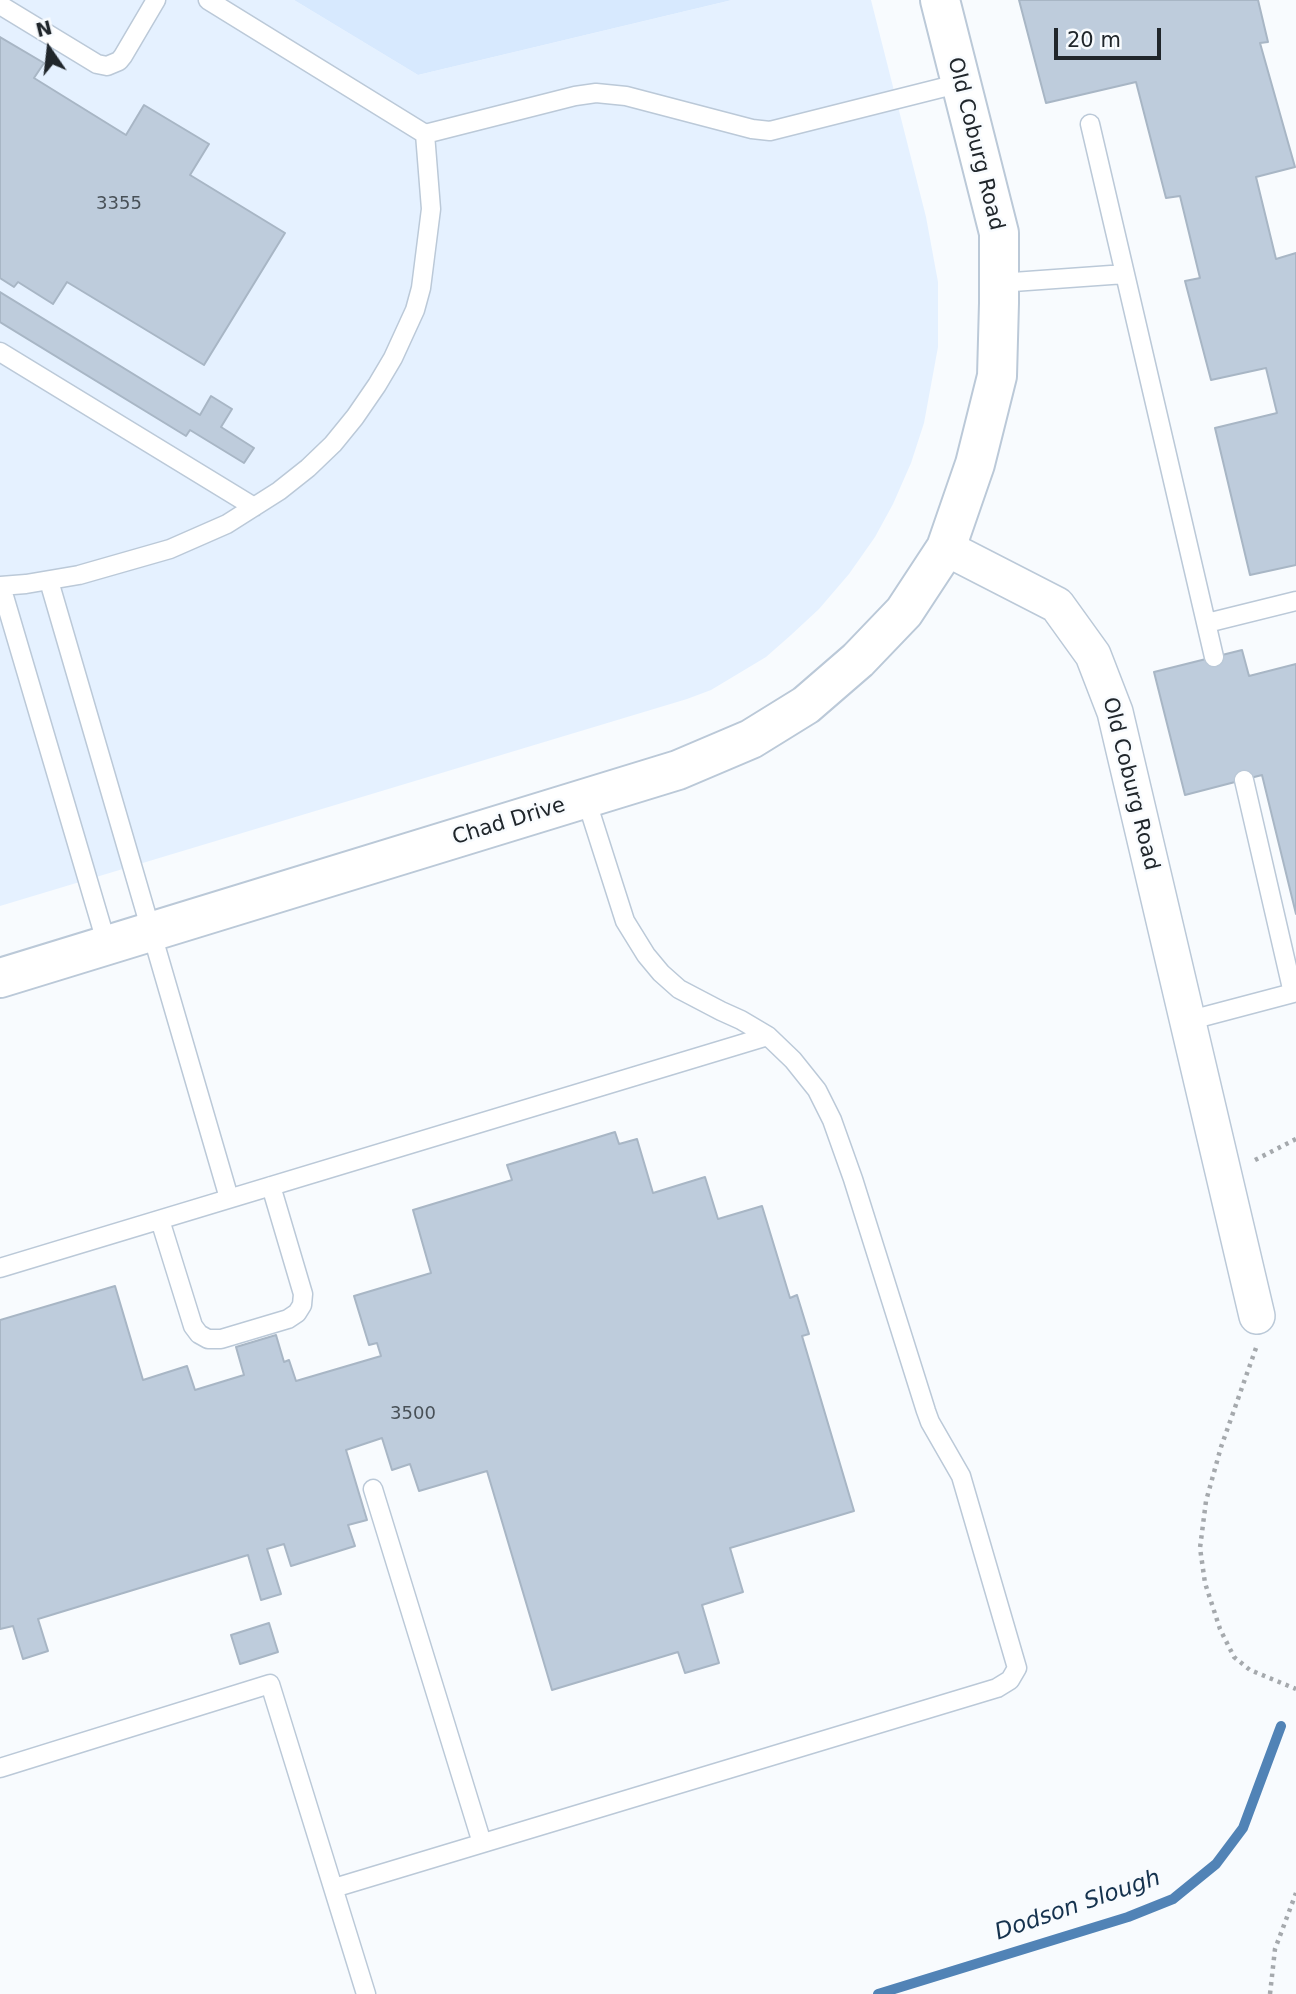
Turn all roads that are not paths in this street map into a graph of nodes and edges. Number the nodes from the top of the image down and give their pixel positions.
1 (156, 0) edge
2 (208, 0) edge
3 (940, 0) edge
4 (0, 5) edge
5 (961, 83) junction
6 (1090, 124) dead end
7 (425, 134) junction
8 (1125, 274) junction
9 (999, 283) junction
10 (0, 352) edge
11 (254, 507) junction
12 (946, 548) junction
13 (49, 581) junction
14 (1, 586) edge
15 (1296, 601) edge
16 (1207, 623) junction
17 (1214, 657) dead end
18 (1244, 780) dead end
19 (586, 799) junction
20 (152, 931) junction
21 (107, 945) junction
22 (0, 978) edge
23 (1294, 992) edge
24 (1187, 1021) junction
25 (768, 1036) junction
26 (271, 1186) junction
27 (229, 1198) junction
28 (160, 1220) junction
29 (0, 1268) edge
30 (1257, 1316) road end
31 (373, 1489) dead end
32 (0, 1768) edge
33 (482, 1843) junction
34 (334, 1888) junction
35 (366, 1994) edge

1 - 4 lane
2 - 7 lane
3 - 5 street, Old Coburg Road
5 - 7 lane
5 - 9 street, Old Coburg Road
6 - 8 lane
7 - 11 lane
8 - 9 lane
8 - 16 lane
9 - 12 street, Old Coburg Road
10 - 11 lane
11 - 13 lane
12 - 19 street, Chad Drive
12 - 24 street, Old Coburg Road
13 - 14 lane
13 - 20 lane
14 - 21 lane
15 - 16 lane
16 - 17 lane
18 - 23 lane
19 - 20 street, Chad Drive
19 - 25 lane
20 - 21 street, Chad Drive
20 - 27 lane
21 - 22 street, Chad Drive
23 - 24 lane
24 - 30 street, Old Coburg Road
25 - 26 lane
25 - 33 lane
26 - 27 lane
26 - 28 lane
27 - 28 lane
28 - 29 lane
31 - 33 lane
32 - 34 lane
33 - 34 lane
34 - 35 lane

